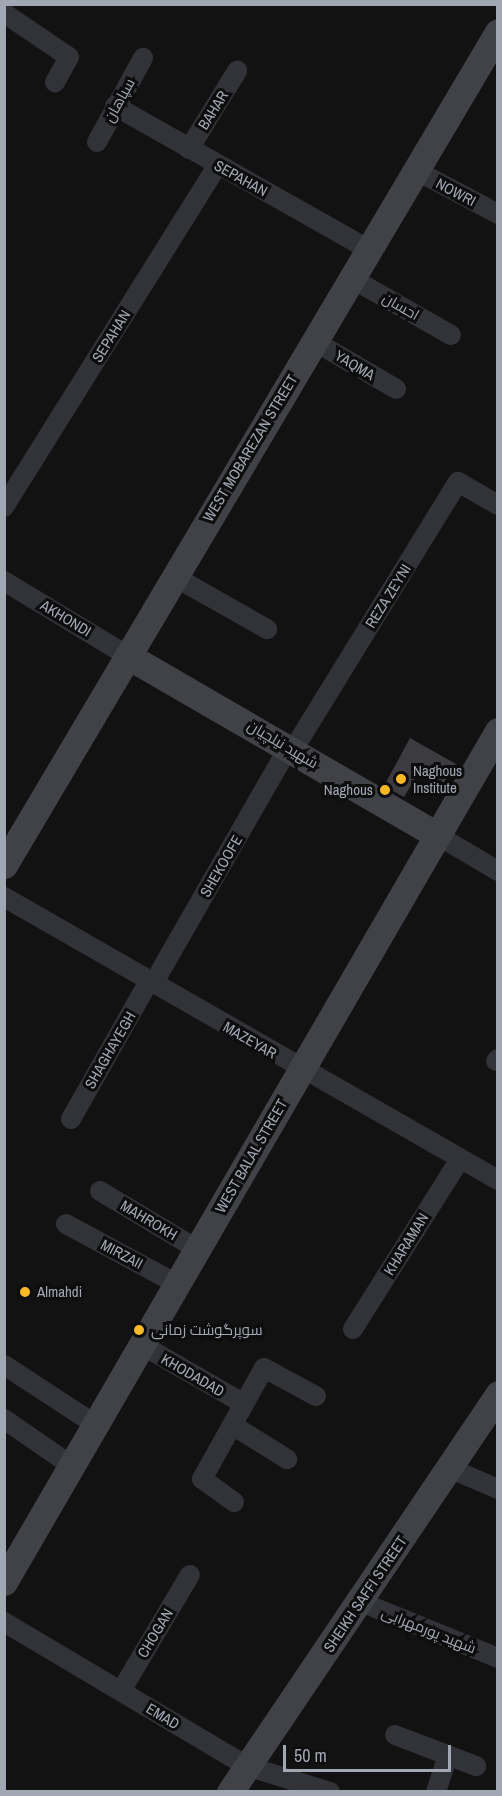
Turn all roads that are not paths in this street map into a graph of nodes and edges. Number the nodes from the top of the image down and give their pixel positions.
1 (4, 13) edge
2 (498, 32) edge
3 (143, 58) dead end
4 (237, 71) dead end
5 (55, 82) dead end
6 (115, 106) junction
7 (97, 142) dead end
8 (189, 149) junction
9 (218, 165) junction
10 (415, 170) junction
11 (498, 214) edge
12 (368, 249) junction
13 (351, 278) junction
14 (451, 335) dead end
15 (314, 340) junction
16 (396, 389) dead end
17 (498, 505) edge
18 (4, 507) edge
19 (175, 577) junction
20 (4, 581) edge
21 (267, 630) dead end
22 (128, 656) junction
23 (498, 731) edge
24 (291, 749) junction
25 (437, 835) junction
26 (4, 865) edge
27 (498, 871) edge
28 (4, 897) edge
29 (151, 982) junction
30 (301, 1070) junction
31 (71, 1119) dead end
32 (460, 1159) junction
33 (498, 1180) edge
34 (100, 1191) dead end
35 (66, 1224) dead end
36 (197, 1249) junction
37 (177, 1284) junction
38 (353, 1329) dead end
39 (142, 1345) junction
40 (4, 1365) edge
41 (315, 1396) dead end
42 (496, 1400) edge
43 (244, 1404) junction
44 (4, 1419) edge
45 (96, 1425) junction
46 (232, 1425) junction
47 (287, 1459) dead end
48 (72, 1466) junction
49 (449, 1468) junction
50 (498, 1489) edge
51 (234, 1502) dead end
52 (190, 1575) dead end
53 (4, 1582) edge
54 (361, 1602) junction
55 (4, 1622) edge
56 (498, 1658) edge
57 (121, 1691) junction
58 (395, 1736) dead end
59 (448, 1756) junction
60 (247, 1766) junction
61 (476, 1766) dead end
62 (230, 1791) edge
63 (330, 1791) edge
64 (436, 1791) edge

1 - 5 street
2 - 10 street, WEST MOBAREZAN STREET
3 - 6 street, سپاهان
4 - 8 street, BAHAR
6 - 7 street, سپاهان
6 - 8 street, SEPAHAN
8 - 9 street, SEPAHAN
9 - 12 street, SEPAHAN
9 - 18 street, SEPAHAN
10 - 11 street, NOWRI
10 - 12 street, WEST MOBAREZAN STREET
12 - 13 street, WEST MOBAREZAN STREET
13 - 14 street, احسان
13 - 15 street, WEST MOBAREZAN STREET
15 - 16 street, YAQMA
15 - 19 street, WEST MOBAREZAN STREET
17 - 24 street, REZA ZEYNI
19 - 21 street
19 - 22 street, WEST MOBAREZAN STREET
20 - 22 street, AKHONDI
22 - 24 street, شهید نیلچیان
22 - 26 street, WEST MOBAREZAN STREET
23 - 25 street, WEST BALAL STREET
24 - 25 street, شهید نیلچیان
24 - 29 street, SHEKOOFE
25 - 27 street
25 - 30 street, WEST BALAL STREET
28 - 29 street, MAZEYAR
29 - 30 street, MAZEYAR
29 - 31 street, SHAGHAYEGH
30 - 32 street, MAZEYAR
30 - 36 street, WEST BALAL STREET
32 - 33 street, MAZEYAR
32 - 38 street, KHARAMAN
34 - 36 street, MAHROKH
35 - 37 street, MIRZAII
36 - 37 street, WEST BALAL STREET
37 - 39 street, WEST BALAL STREET
39 - 43 street, KHODADAD
39 - 45 street, WEST BALAL STREET
40 - 45 street
41 - 43 street
42 - 49 street, SHEIKH SAFFI STREET
43 - 46 street
44 - 48 street
45 - 48 street, WEST BALAL STREET
46 - 47 street
46 - 51 street
48 - 53 street, WEST BALAL STREET
49 - 50 street
49 - 54 street, SHEIKH SAFFI STREET
52 - 57 street, CHOGAN
54 - 56 street, شهید پورمهرابی
54 - 60 street, SHEIKH SAFFI STREET
55 - 57 street, EMAD
57 - 60 street, EMAD
58 - 59 street
59 - 61 street
59 - 64 street
60 - 62 street, SHEIKH SAFFI STREET
60 - 63 street, EMAD

